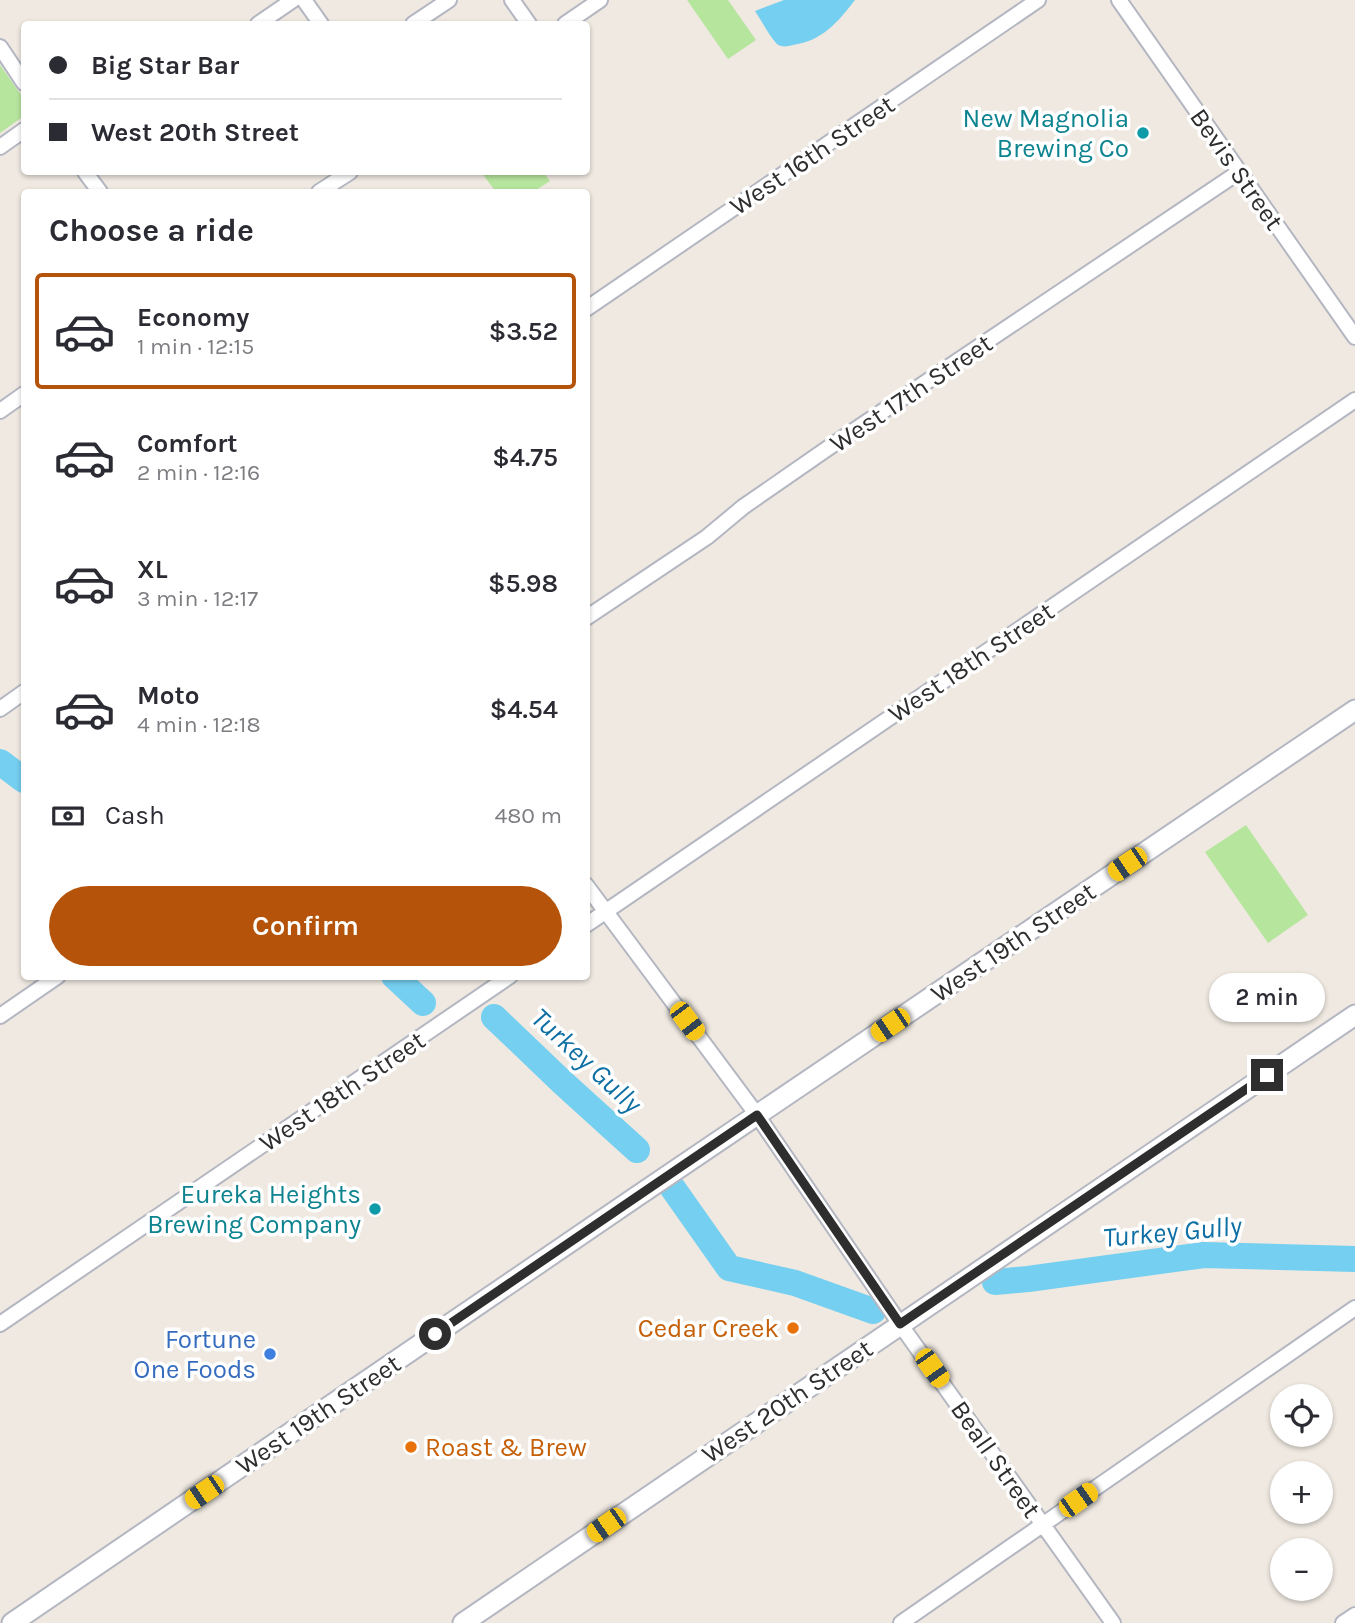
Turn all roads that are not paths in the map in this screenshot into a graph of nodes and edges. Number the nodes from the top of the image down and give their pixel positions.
1 (293, 0) edge
2 (304, 0) edge
3 (512, 0) edge
4 (600, 0) edge
5 (1038, 0) edge
6 (1119, 0) edge
7 (441, 2) edge
8 (262, 21) edge
9 (319, 21) edge
10 (417, 21) edge
11 (527, 21) edge
12 (569, 21) edge
13 (0, 47) edge
14 (21, 78) edge
15 (21, 132) edge
16 (0, 147) edge
17 (1239, 172) junction
18 (345, 175) edge
19 (324, 189) edge
20 (590, 306) edge
21 (1355, 337) edge
22 (21, 396) edge
23 (1355, 400) edge
24 (0, 411) edge
25 (590, 615) edge
26 (21, 694) edge
27 (0, 709) edge
28 (1355, 710) edge
29 (590, 891) edge
30 (605, 912) junction
31 (590, 922) edge
32 (52, 980) edge
33 (504, 980) edge
34 (1355, 1015) edge
35 (0, 1016) edge
36 (757, 1115) junction
37 (1355, 1308) edge
38 (0, 1324) edge
39 (900, 1324) junction
40 (1043, 1525) junction
41 (1355, 1615) edge
42 (12, 1623) edge
43 (463, 1623) edge
44 (901, 1623) edge
45 (1113, 1623) edge
46 (1343, 1623) edge

1 - 8 street
2 - 9 street
3 - 11 street
4 - 12 street
5 - 20 street, West 16th Street
6 - 17 street, Bevis Street
7 - 10 street
13 - 14 street
15 - 16 street
17 - 21 street, Bevis Street
17 - 25 street, West 17th Street
18 - 19 street
22 - 24 street
23 - 30 street, West 18th Street
26 - 27 street
28 - 36 street, West 19th Street
29 - 30 street, Beall Street
30 - 31 street, West 18th Street
30 - 36 street, Beall Street
32 - 35 street
33 - 38 street, West 18th Street
34 - 39 street, West 20th Street
36 - 39 street, Beall Street
36 - 42 street, West 19th Street
37 - 40 street
39 - 40 street, Beall Street
39 - 43 street, West 20th Street
40 - 44 street
40 - 45 street, Beall Street
41 - 46 street

